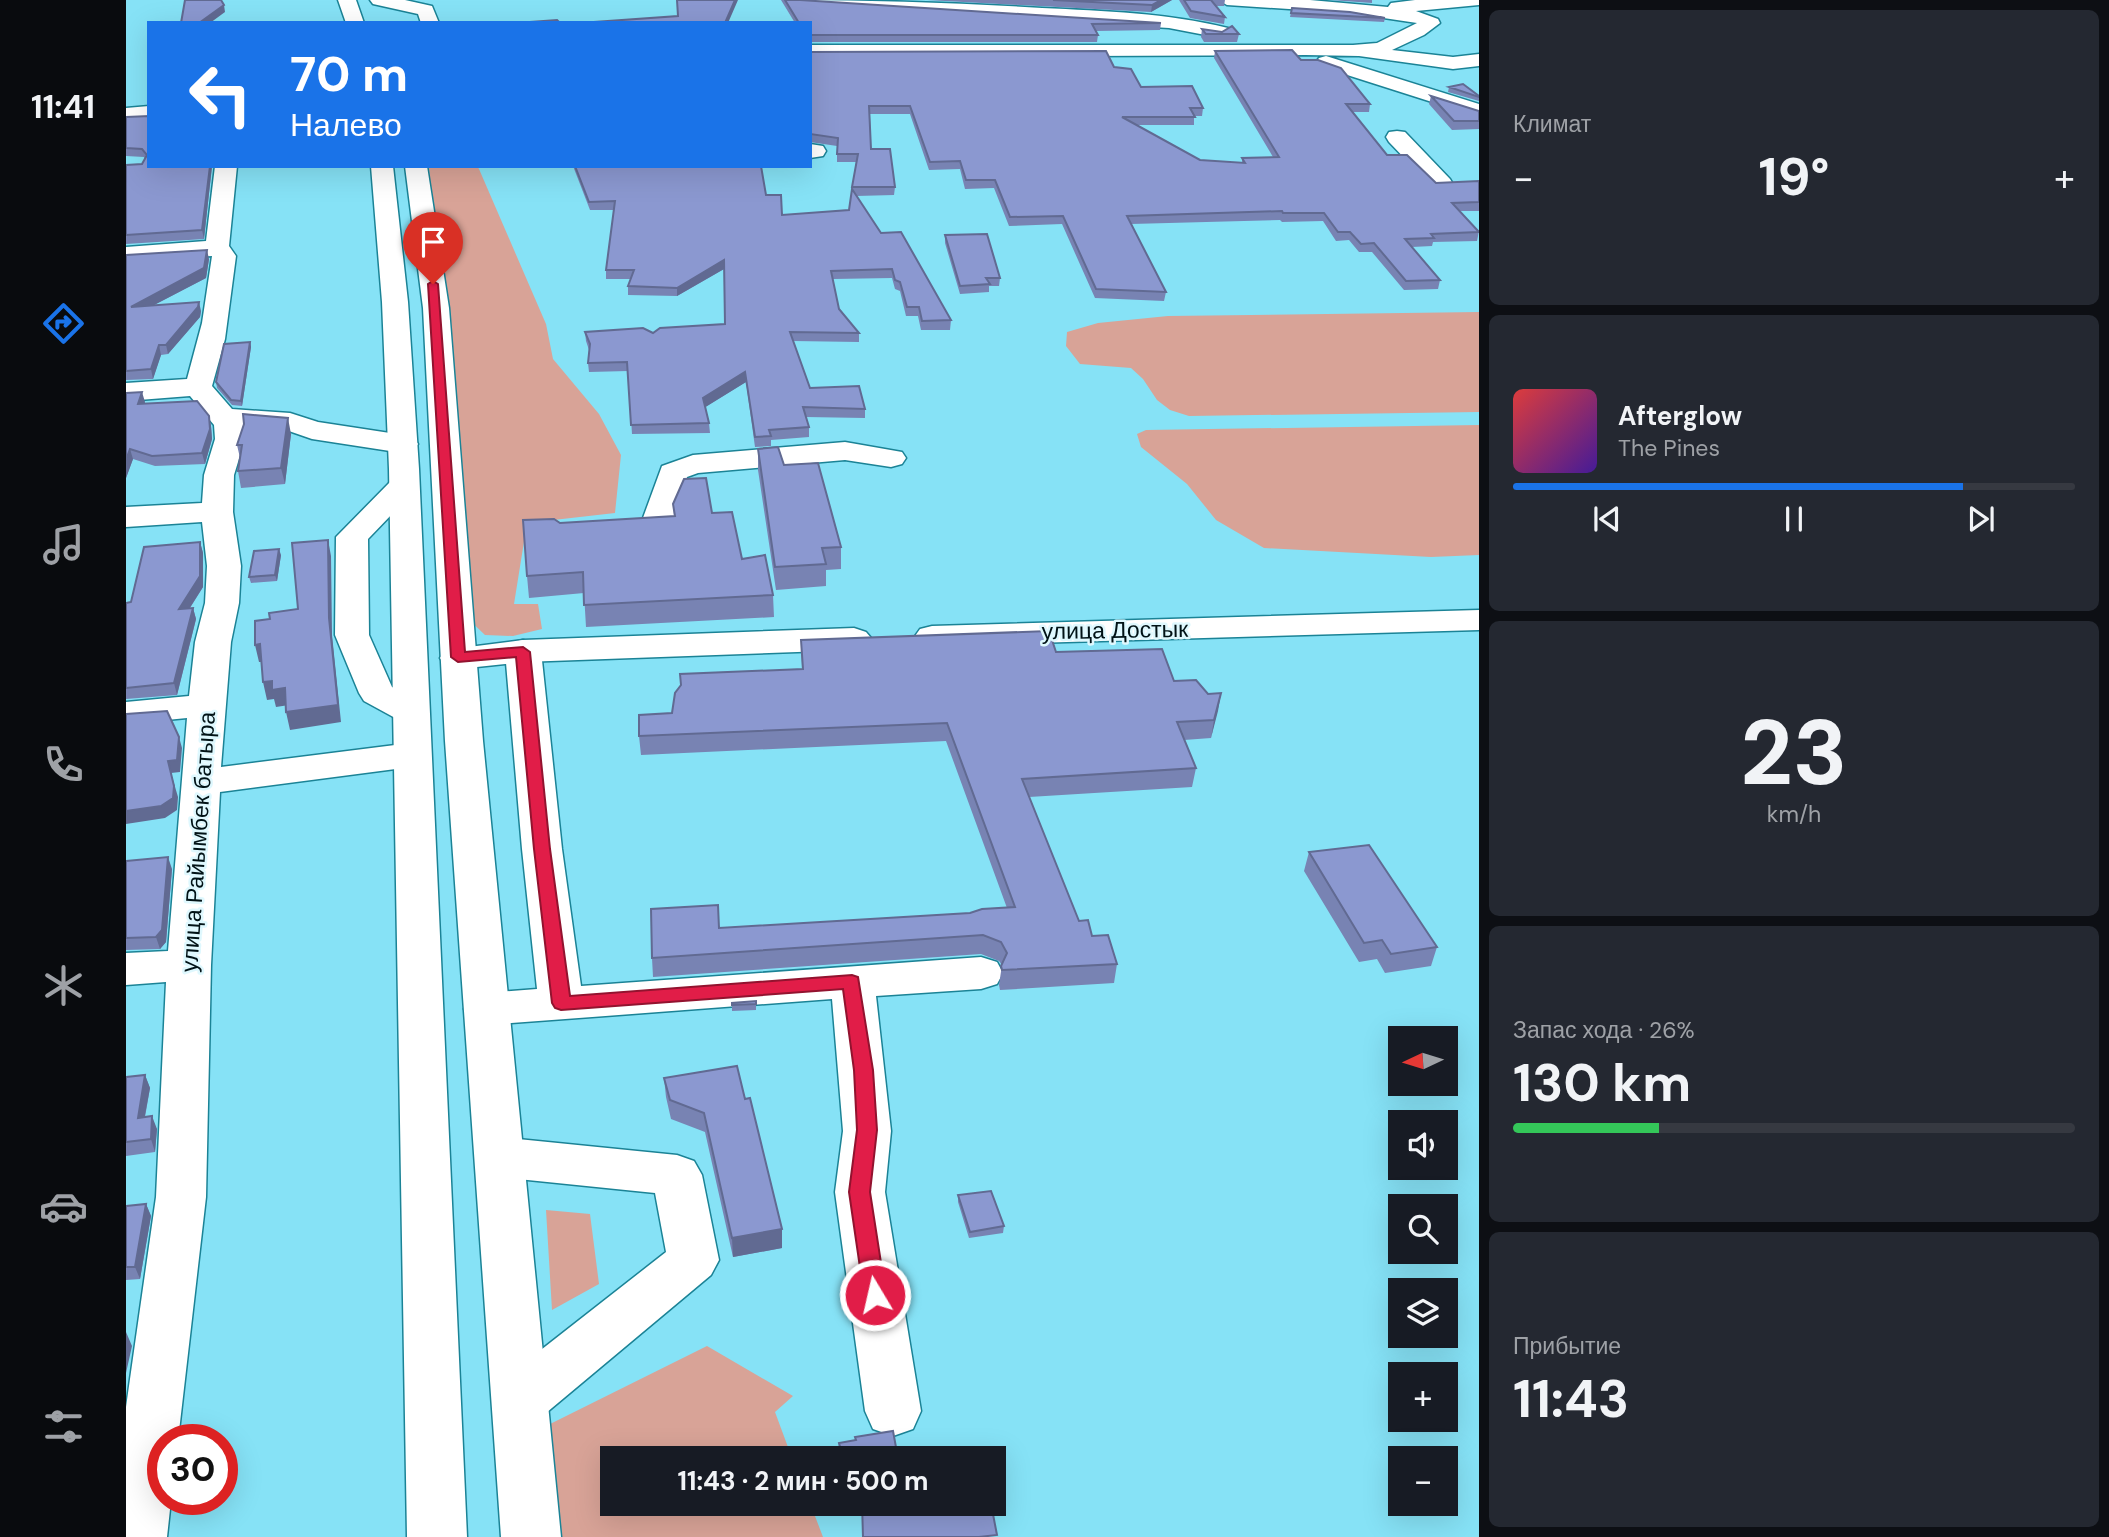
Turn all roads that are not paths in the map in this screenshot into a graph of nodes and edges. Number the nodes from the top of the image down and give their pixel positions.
1 (347, 0) edge
2 (377, 0) edge
3 (801, 0) edge
4 (1227, 0) edge
5 (1479, 0) edge
6 (1062, 3) edge
7 (1377, 11) junction
8 (1479, 16) edge
9 (1423, 19) junction
10 (1141, 20) junction
11 (354, 21) edge
12 (382, 21) edge
13 (429, 21) edge
14 (1181, 50) junction
15 (1284, 50) junction
16 (812, 51) edge
17 (1353, 51) junction
18 (1479, 60) edge
19 (1479, 111) edge
20 (147, 112) edge
21 (126, 114) edge
22 (1397, 137) dead end
23 (226, 168) edge
24 (382, 168) edge
25 (416, 168) edge
26 (1442, 184) edge
27 (216, 247) junction
28 (126, 254) edge
29 (126, 392) edge
30 (211, 402) junction
31 (403, 444) junction
32 (810, 465) edge
33 (404, 486) junction
34 (218, 512) junction
35 (126, 517) edge
36 (656, 526) edge
37 (1479, 620) edge
38 (523, 652) junction
39 (458, 657) junction
40 (206, 705) junction
41 (410, 711) junction
42 (126, 713) edge
43 (411, 755) junction
44 (201, 782) junction
45 (189, 965) junction
46 (126, 969) edge
47 (981, 973) dead end
48 (852, 982) junction
49 (561, 1003) junction
50 (486, 1009) junction
51 (499, 1157) junction
52 (520, 1400) junction
53 (893, 1411) dead end
54 (137, 1537) edge
55 (436, 1537) edge
56 (531, 1537) edge

1 - 11 main road
2 - 12 main road
2 - 13 main road
3 - 6 main road
4 - 7 main road
5 - 7 main road
6 - 10 main road
7 - 9 main road
8 - 9 main road
9 - 17 main road
10 - 14 main road
10 - 15 main road
14 - 15 main road
14 - 16 main road
15 - 17 main road
15 - 19 main road
17 - 18 main road
20 - 21 main road
22 - 26 main road
23 - 27 main road, улица Райымбек батыра
24 - 31 main road
25 - 39 main road
27 - 28 main road
27 - 30 main road, улица Райымбек батыра
29 - 30 main road
30 - 31 main road
30 - 34 main road, улица Райымбек батыра
31 - 33 main road
32 - 36 main road
33 - 41 main road
33 - 41 main road
34 - 35 main road
34 - 40 main road, улица Райымбек батыра
37 - 38 main road, улица Достык
38 - 39 main road, улица Достык
38 - 49 main road
39 - 50 main road
40 - 42 main road
40 - 44 main road, улица Райымбек батыра
41 - 43 main road
43 - 44 main road
43 - 55 main road
44 - 45 main road, улица Райымбек батыра
45 - 46 main road
45 - 54 main road, улица Райымбек батыра
47 - 48 main road
48 - 49 main road
48 - 53 main road
49 - 50 main road
50 - 51 main road
51 - 52 main road
51 - 52 main road
52 - 56 main road

